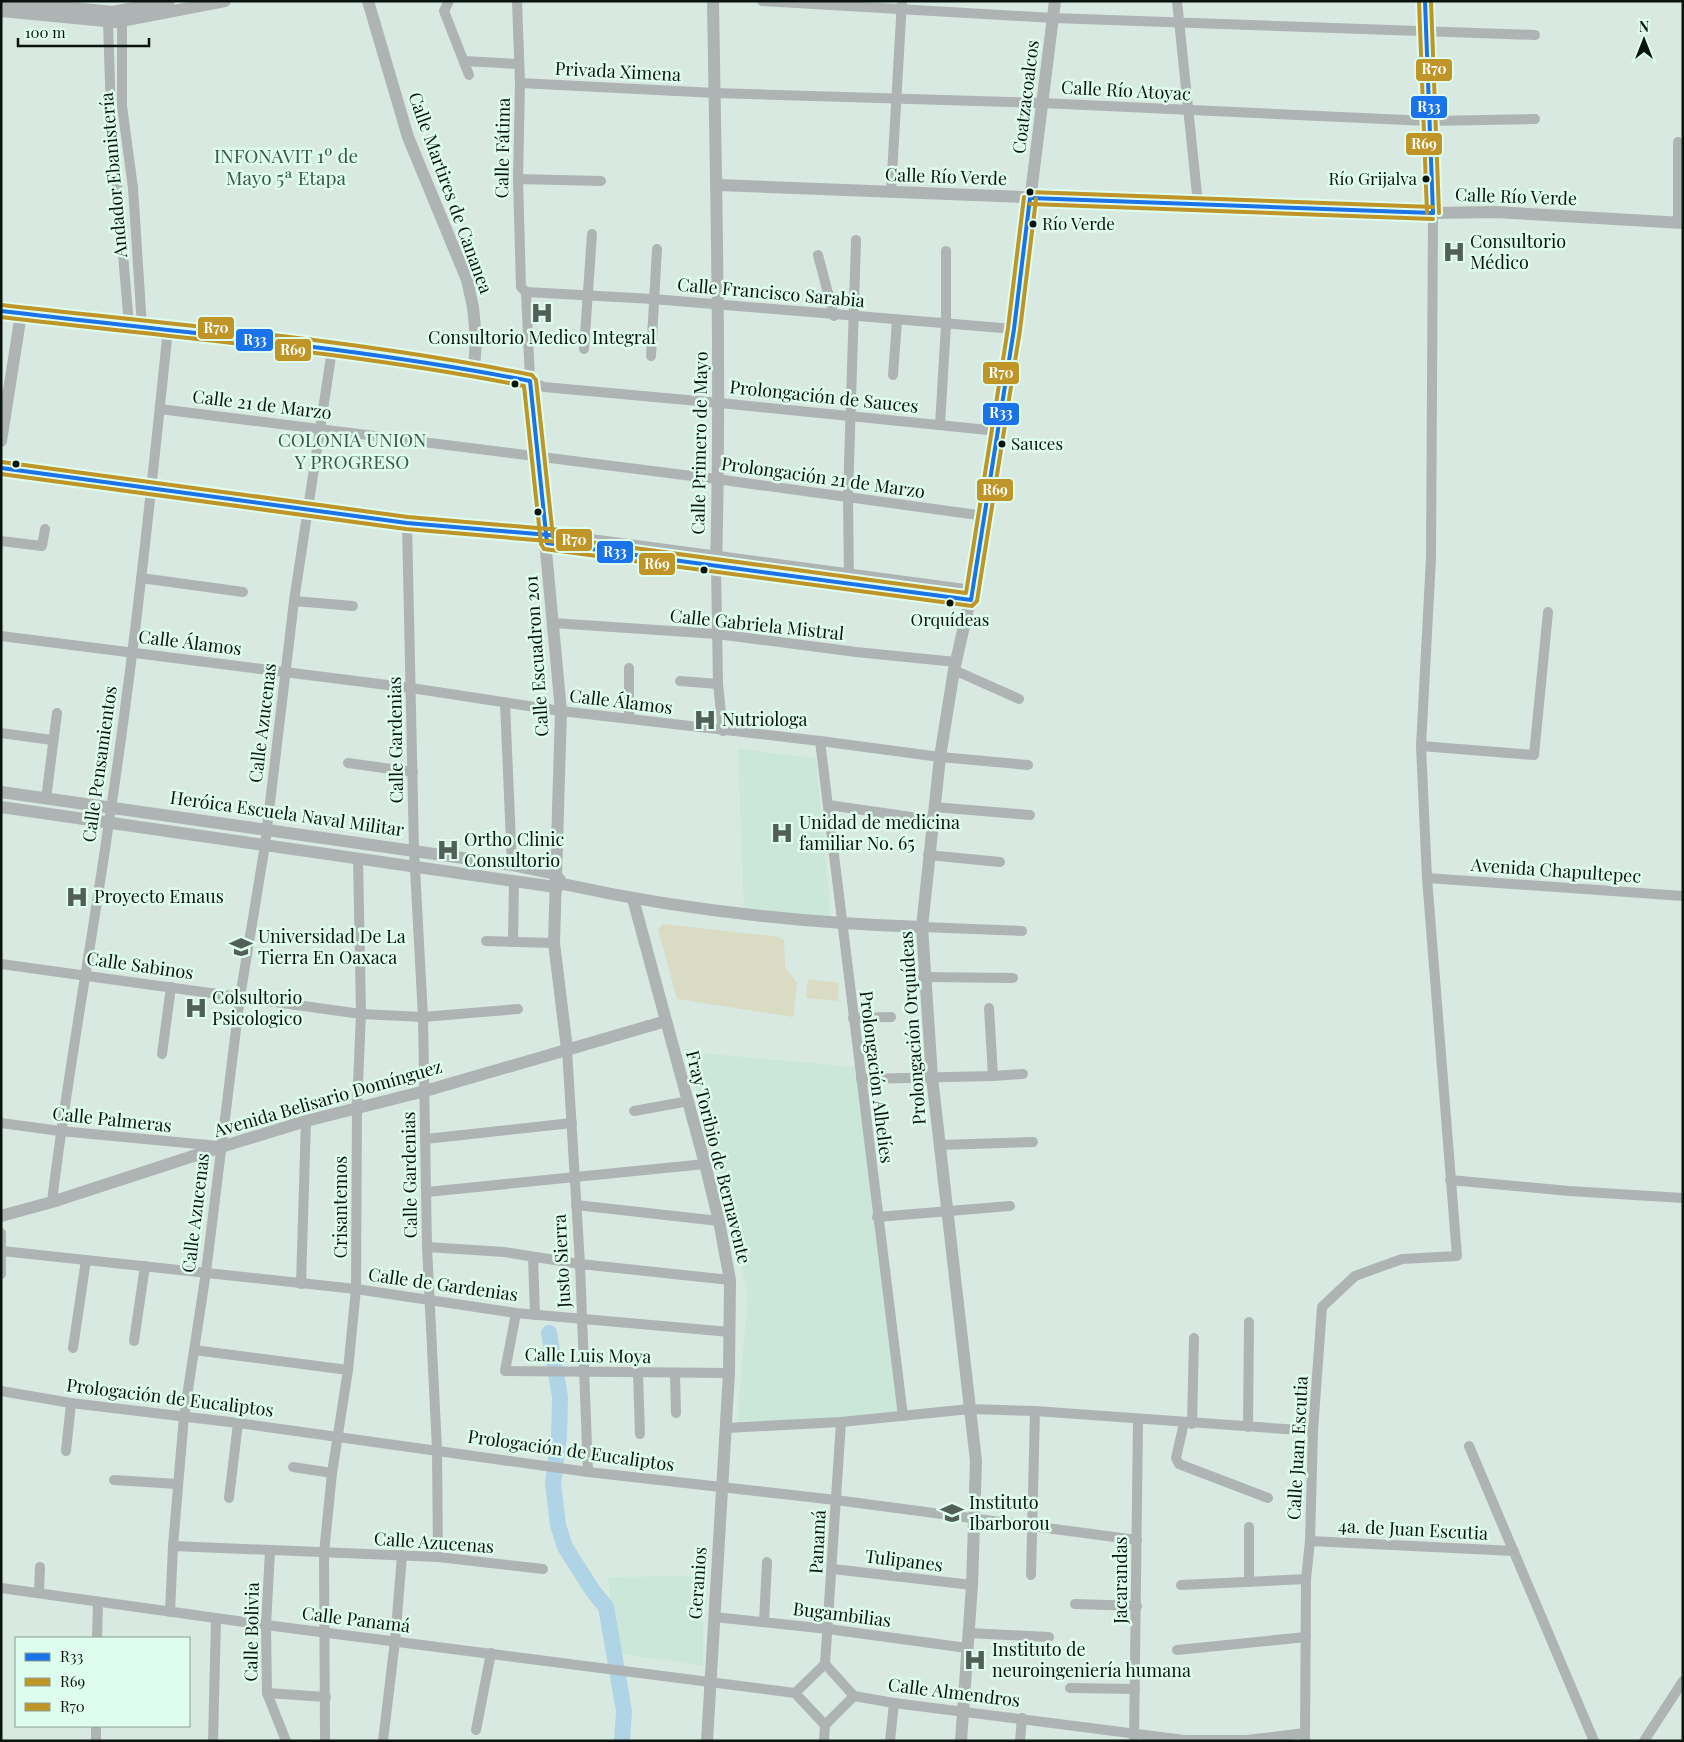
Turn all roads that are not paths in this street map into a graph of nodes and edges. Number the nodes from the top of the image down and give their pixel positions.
1 (225, 1) edge
2 (368, 1) edge
3 (448, 1) edge
4 (517, 1) edge
5 (713, 1) edge
6 (762, 1) edge
7 (1055, 1) edge
8 (1177, 1) edge
9 (1425, 1) edge
10 (1, 4) edge
11 (168, 5) edge
12 (902, 5) edge
13 (1, 11) edge
14 (113, 16) edge
15 (1053, 18) junction
16 (1179, 22) junction
17 (1426, 30) junction
18 (1535, 35) dead end
19 (464, 61) junction
20 (519, 64) junction
21 (469, 75) dead end
22 (520, 83) junction
23 (715, 93) junction
24 (897, 99) junction
25 (1042, 104) junction
26 (1189, 110) junction
27 (1535, 119) dead end
28 (1428, 121) junction
29 (1678, 142) dead end
30 (518, 179) junction
31 (601, 182) dead end
32 (718, 185) junction
33 (891, 192) junction
34 (1030, 198) junction
35 (1198, 204) junction
36 (1432, 213) junction
37 (1680, 222) edge
38 (592, 234) dead end
39 (856, 240) dead end
40 (657, 249) dead end
41 (946, 250) dead end
42 (818, 255) dead end
43 (526, 292) junction
44 (590, 296) junction
45 (653, 299) junction
46 (718, 305) junction
47 (1, 311) edge
48 (22, 314) junction
49 (834, 316) junction
50 (853, 318) junction
51 (897, 321) junction
52 (946, 325) junction
53 (135, 326) junction
54 (168, 329) junction
55 (1014, 329) junction
56 (584, 349) dead end
57 (332, 350) junction
58 (651, 356) dead end
59 (474, 370) junction
60 (893, 375) dead end
61 (530, 382) junction
62 (720, 403) junction
63 (160, 409) junction
64 (851, 416) junction
65 (940, 425) junction
66 (319, 428) junction
67 (998, 431) junction
68 (1, 441) edge
69 (538, 458) junction
70 (1, 468) edge
71 (716, 479) junction
72 (150, 489) junction
73 (848, 496) junction
74 (308, 508) junction
75 (985, 516) junction
76 (407, 523) junction
77 (45, 529) dead end
78 (542, 537) junction
79 (1, 541) edge
80 (716, 562) junction
81 (141, 578) junction
82 (849, 580) junction
83 (243, 592) dead end
84 (971, 596) junction
85 (294, 602) junction
86 (353, 606) dead end
87 (1548, 612) dead end
88 (553, 623) junction
89 (717, 634) junction
90 (1, 636) edge
91 (131, 653) junction
92 (955, 666) junction
93 (629, 668) dead end
94 (285, 671) junction
95 (680, 681) dead end
96 (718, 684) junction
97 (411, 688) junction
98 (1019, 699) dead end
99 (505, 704) junction
100 (561, 711) junction
101 (56, 713) dead end
102 (629, 719) junction
103 (722, 731) junction
104 (1, 733) edge
105 (52, 740) junction
106 (820, 741) junction
107 (1422, 746) junction
108 (940, 757) junction
109 (348, 763) dead end
110 (1028, 766) dead end
111 (412, 772) junction
112 (1, 792) edge
113 (46, 799) junction
114 (828, 805) junction
115 (1, 807) edge
116 (111, 807) junction
117 (933, 813) junction
118 (1030, 815) dead end
119 (109, 822) junction
120 (267, 830) junction
121 (265, 845) junction
122 (414, 850) junction
123 (928, 855) junction
124 (358, 859) junction
125 (1000, 862) dead end
126 (512, 865) junction
127 (415, 866) junction
128 (1427, 878) junction
129 (514, 881) junction
130 (558, 882) junction
131 (1683, 896) edge
132 (634, 899) junction
133 (841, 924) junction
134 (922, 927) junction
135 (1022, 931) dead end
136 (486, 941) dead end
137 (514, 942) junction
138 (554, 944) junction
139 (1, 964) edge
140 (85, 975) junction
141 (924, 977) junction
142 (1013, 978) dead end
143 (171, 987) junction
144 (240, 996) junction
145 (989, 1008) dead end
146 (518, 1009) dead end
147 (361, 1014) junction
148 (423, 1017) junction
149 (891, 1017) dead end
150 (853, 1018) junction
151 (666, 1021) junction
152 (567, 1048) junction
153 (162, 1054) dead end
154 (1023, 1074) dead end
155 (993, 1076) junction
156 (932, 1077) junction
157 (861, 1079) junction
158 (425, 1091) junction
159 (689, 1101) junction
160 (357, 1107) junction
161 (634, 1111) dead end
162 (306, 1121) junction
163 (1, 1123) edge
164 (572, 1123) junction
165 (60, 1132) junction
166 (426, 1139) junction
167 (1033, 1142) dead end
168 (940, 1145) junction
169 (221, 1146) junction
170 (705, 1164) junction
171 (575, 1177) junction
172 (1450, 1180) junction
173 (427, 1192) junction
174 (1683, 1198) edge
175 (52, 1202) junction
176 (576, 1205) junction
177 (1010, 1206) dead end
178 (947, 1211) junction
179 (1, 1216) edge
180 (877, 1217) junction
181 (719, 1221) junction
182 (1, 1233) edge
183 (427, 1247) junction
184 (2, 1251) edge
185 (533, 1257) junction
186 (86, 1260) junction
187 (580, 1264) junction
188 (145, 1266) junction
189 (206, 1272) junction
190 (1, 1274) edge
191 (730, 1280) junction
192 (301, 1284) junction
193 (356, 1289) junction
194 (430, 1300) junction
195 (516, 1313) junction
196 (536, 1315) junction
197 (582, 1319) junction
198 (1249, 1322) dead end
199 (730, 1332) junction
200 (1194, 1338) dead end
201 (134, 1341) dead end
202 (73, 1348) dead end
203 (194, 1350) junction
204 (348, 1370) junction
205 (583, 1373) junction
206 (638, 1373) junction
207 (675, 1373) junction
208 (729, 1373) junction
209 (1, 1391) edge
210 (71, 1403) junction
211 (970, 1409) junction
212 (1035, 1411) junction
213 (676, 1413) dead end
214 (184, 1416) junction
215 (903, 1416) junction
216 (1138, 1420) junction
217 (841, 1422) junction
218 (238, 1423) junction
219 (1188, 1424) junction
220 (1248, 1427) junction
221 (726, 1428) junction
222 (1313, 1431) junction
223 (640, 1434) dead end
224 (337, 1437) junction
225 (1469, 1446) dead end
226 (437, 1449) junction
227 (66, 1451) dead end
228 (293, 1467) dead end
229 (588, 1472) junction
230 (332, 1473) junction
231 (114, 1480) dead end
232 (176, 1484) junction
233 (722, 1487) junction
234 (229, 1498) dead end
235 (1268, 1498) dead end
236 (836, 1500) junction
237 (975, 1520) junction
238 (1249, 1527) dead end
239 (1032, 1528) junction
240 (1137, 1540) junction
241 (1310, 1541) junction
242 (173, 1546) junction
243 (270, 1551) junction
244 (1514, 1551) junction
245 (324, 1553) junction
246 (402, 1555) junction
247 (438, 1557) junction
248 (767, 1562) dead end
249 (40, 1567) dead end
250 (833, 1568) junction
251 (544, 1569) dead end
252 (1031, 1575) dead end
253 (1306, 1579) junction
254 (1249, 1582) junction
255 (972, 1585) junction
256 (1181, 1586) dead end
257 (1, 1588) edge
258 (39, 1593) junction
259 (98, 1602) junction
260 (1075, 1604) dead end
261 (1137, 1606) junction
262 (170, 1612) junction
263 (714, 1617) junction
264 (216, 1618) junction
265 (764, 1622) junction
266 (266, 1625) junction
267 (828, 1629) junction
268 (326, 1632) junction
269 (968, 1632) junction
270 (97, 1637) edge
271 (1050, 1637) dead end
272 (1306, 1637) junction
273 (395, 1641) junction
274 (967, 1648) junction
275 (1176, 1650) dead end
276 (491, 1653) junction
277 (825, 1664) junction
278 (1683, 1681) edge
279 (710, 1682) junction
280 (1070, 1688) dead end
281 (1135, 1689) junction
282 (267, 1693) junction
283 (795, 1693) junction
284 (326, 1696) junction
285 (854, 1696) junction
286 (894, 1703) junction
287 (963, 1711) junction
288 (1022, 1718) junction
289 (825, 1725) junction
290 (96, 1727) edge
291 (476, 1730) dead end
292 (1135, 1737) edge
293 (1305, 1737) edge
294 (1218, 1740) edge
295 (96, 1741) edge
296 (213, 1741) edge
297 (286, 1741) edge
298 (325, 1741) edge
299 (383, 1741) edge
300 (707, 1741) edge
301 (824, 1741) edge
302 (890, 1741) edge
303 (961, 1741) edge
304 (1020, 1741) edge
305 (1594, 1741) edge
306 (1644, 1741) edge

1 - 11 street
2 - 59 street, Calle Martires de Cananea
3 - 19 street
4 - 20 street, Calle Fátima
5 - 23 street, Calle Primero de Mayo
6 - 12 street
7 - 15 street, Coatzacoalcos
8 - 16 street
9 - 17 street
10 - 14 street
11 - 14 street
12 - 15 street
12 - 24 street
13 - 14 street
14 - 53 street, Andador Ebanistería
14 - 53 street, Andador Ebanistería
15 - 16 street
15 - 25 street, Coatzacoalcos
16 - 17 street
16 - 26 street
17 - 18 street
17 - 28 street
19 - 20 street
19 - 21 street
20 - 22 street, Calle Fátima
22 - 23 street, Privada Ximena
22 - 30 street, Calle Fátima
23 - 24 street, Calle Río Atoyac
23 - 32 street, Calle Primero de Mayo
24 - 25 street, Calle Río Atoyac
24 - 33 street
25 - 26 street, Calle Río Atoyac
25 - 34 street, Coatzacoalcos
26 - 28 street, Calle Río Atoyac
26 - 35 street
27 - 28 street, Calle Río Atoyac
28 - 36 street
29 - 37 street
30 - 31 street
30 - 43 street, Calle Fátima
32 - 33 street, Calle Río Verde
32 - 46 street, Calle Primero de Mayo
33 - 34 street, Calle Río Verde
34 - 35 street, Calle Río Verde
34 - 55 street, Prolongación Orquídeas
35 - 36 street, Calle Río Verde
36 - 37 street, Calle Río Verde
36 - 107 street
38 - 44 street
39 - 50 street
40 - 45 street
41 - 52 street
42 - 49 street
43 - 44 street, Calle Francisco Sarabia
43 - 61 street, Calle Escuadron 201
44 - 45 street, Calle Francisco Sarabia
44 - 56 street
45 - 46 street, Calle Francisco Sarabia
45 - 58 street
46 - 49 street, Calle Francisco Sarabia
46 - 62 street, Calle Primero de Mayo
47 - 48 street
48 - 53 street
48 - 68 street
49 - 50 street, Calle Francisco Sarabia
50 - 51 street, Calle Francisco Sarabia
50 - 64 street
51 - 52 street, Calle Francisco Sarabia
51 - 60 street
52 - 55 street, Calle Francisco Sarabia
52 - 65 street
53 - 54 street
54 - 57 street
54 - 63 street, Calle Pensamientos
55 - 67 street, Prolongación Orquídeas
57 - 59 street
57 - 66 street, Calle Azucenas
59 - 61 street
61 - 62 street, Prolongación de Sauces
61 - 69 street, Calle Escuadron 201
62 - 64 street, Prolongación de Sauces
62 - 71 street, Calle Primero de Mayo
63 - 66 street, Calle 21 de Marzo
63 - 72 street, Calle Pensamientos
64 - 65 street, Prolongación de Sauces
64 - 73 street
65 - 67 street, Prolongación de Sauces
66 - 69 street, Calle 21 de Marzo
66 - 74 street, Calle Azucenas
67 - 75 street, Prolongación Orquídeas
69 - 71 street, Prolongación 21 de Marzo
69 - 78 street, Calle Escuadron 201
70 - 72 street
71 - 73 street, Prolongación 21 de Marzo
71 - 80 street, Calle Primero de Mayo
72 - 74 street
72 - 81 street, Calle Pensamientos
73 - 75 street, Prolongación 21 de Marzo
73 - 82 street
74 - 76 street
74 - 85 street, Calle Azucenas
75 - 84 street, Prolongación Orquídeas
76 - 78 street
76 - 97 street, Calle Gardenias
77 - 79 street
78 - 80 street
78 - 88 street, Calle Escuadron 201
80 - 82 street
80 - 89 street, Calle Primero de Mayo
81 - 83 street
81 - 91 street, Calle Pensamientos
82 - 84 street
84 - 92 street, Prolongación Orquídeas
85 - 86 street
85 - 94 street, Calle Azucenas
87 - 107 street
88 - 89 street, Calle Gabriela Mistral
88 - 100 street, Calle Escuadron 201
89 - 92 street, Calle Gabriela Mistral
89 - 96 street, Calle Primero de Mayo
90 - 91 street, Calle Álamos
91 - 94 street, Calle Álamos
91 - 116 street, Calle Pensamientos
92 - 98 street, Calle Gabriela Mistral
92 - 108 street, Prolongación Orquídeas
93 - 102 street
94 - 97 street, Calle Álamos
94 - 120 street, Calle Azucenas
95 - 96 street
96 - 103 street, Calle Primero de Mayo
97 - 99 street, Calle Álamos
97 - 111 street, Calle Gardenias
99 - 100 street, Calle Álamos
99 - 126 street
100 - 102 street, Calle Álamos
100 - 130 street, Calle Escuadron 201
101 - 105 street
102 - 103 street, Calle Álamos
103 - 106 street, Calle Álamos
104 - 105 street
105 - 113 street
106 - 108 street, Calle Álamos
106 - 114 street, Prolongación Alhelíes
107 - 128 street
108 - 110 street, Calle Álamos
108 - 117 street, Prolongación Orquídeas
109 - 111 street
111 - 122 street, Calle Gardenias
112 - 113 street, Heróica Escuela Naval Militar
113 - 116 street, Heróica Escuela Naval Militar
114 - 117 street
114 - 133 street, Prolongación Alhelíes
115 - 119 street, Heróica Escuela Naval Militar
116 - 119 street, Calle Pensamientos
116 - 120 street, Heróica Escuela Naval Militar
117 - 118 street
117 - 123 street, Prolongación Orquídeas
119 - 121 street, Heróica Escuela Naval Militar
119 - 140 street, Calle Pensamientos
120 - 121 street, Calle Azucenas
120 - 122 street, Heróica Escuela Naval Militar
121 - 124 street, Heróica Escuela Naval Militar
121 - 144 street, Calle Azucenas
122 - 126 street, Heróica Escuela Naval Militar
122 - 127 street, Calle Gardenias
123 - 125 street
123 - 134 street, Prolongación Orquídeas
124 - 127 street, Heróica Escuela Naval Militar
124 - 147 street, Crisantemos
126 - 130 street, Heróica Escuela Naval Militar
127 - 129 street, Heróica Escuela Naval Militar
127 - 148 street, Calle Gardenias
128 - 131 street, Avenida Chapultepec
128 - 172 street
129 - 130 street, Heróica Escuela Naval Militar
129 - 137 street
130 - 132 street, Heróica Escuela Naval Militar
130 - 138 street, Calle Escuadron 201
132 - 133 street, Heróica Escuela Naval Militar
132 - 151 street, Fray Toribio de Bernavente
133 - 134 street, Heróica Escuela Naval Militar
133 - 150 street, Prolongación Alhelíes
134 - 135 street
134 - 141 street, Prolongación Orquídeas
136 - 137 street
137 - 138 street
138 - 152 street, Calle Escuadron 201
139 - 140 street, Calle Sabinos
140 - 143 street, Calle Sabinos
140 - 165 street, Calle Pensamientos
141 - 142 street
141 - 156 street, Prolongación Orquídeas
143 - 144 street, Calle Sabinos
143 - 153 street
144 - 147 street, Calle Sabinos
144 - 169 street, Calle Azucenas
145 - 155 street
146 - 148 street, Calle Sabinos
147 - 148 street, Calle Sabinos
147 - 160 street, Crisantemos
148 - 158 street, Calle Gardenias
149 - 150 street
150 - 157 street, Prolongación Alhelíes
151 - 152 street, Avenida Belisario Domínguez
151 - 159 street, Fray Toribio de Bernavente
152 - 158 street, Avenida Belisario Domínguez
152 - 164 street, Justo Sierra
154 - 155 street
155 - 156 street
156 - 157 street
156 - 168 street, Prolongación Orquídeas
157 - 180 street, Prolongación Alhelíes
158 - 160 street, Avenida Belisario Domínguez
158 - 166 street, Calle Gardenias
159 - 161 street
159 - 170 street, Fray Toribio de Bernavente
160 - 162 street, Avenida Belisario Domínguez
160 - 193 street, Crisantemos
162 - 169 street, Avenida Belisario Domínguez
162 - 192 street
163 - 165 street, Calle Palmeras
164 - 166 street
164 - 171 street, Justo Sierra
165 - 169 street, Calle Palmeras
165 - 175 street, Calle Pensamientos
166 - 173 street, Calle Gardenias
167 - 168 street
168 - 178 street, Prolongación Orquídeas
169 - 175 street, Avenida Belisario Domínguez
169 - 189 street, Calle Azucenas
170 - 171 street
170 - 181 street, Fray Toribio de Bernavente
171 - 173 street
171 - 176 street, Justo Sierra
172 - 174 street
172 - 222 street, Calle Juan Escutia
173 - 183 street, Calle Gardenias
175 - 179 street, Avenida Belisario Domínguez
176 - 181 street
176 - 187 street, Justo Sierra
177 - 178 street
178 - 180 street
178 - 211 street, Prolongación Orquídeas
180 - 215 street, Prolongación Alhelíes
181 - 191 street, Fray Toribio de Bernavente
182 - 184 street
183 - 185 street
183 - 194 street, Calle Gardenias
184 - 186 street, Calle de Gardenias
184 - 190 street
185 - 187 street
185 - 196 street
186 - 188 street, Calle de Gardenias
186 - 202 street
187 - 191 street
187 - 197 street, Justo Sierra
188 - 189 street, Calle de Gardenias
188 - 201 street
189 - 192 street, Calle de Gardenias
189 - 203 street, Calle Azucenas
191 - 199 street, Fray Toribio de Bernavente
192 - 193 street, Calle de Gardenias
193 - 194 street, Calle de Gardenias
193 - 204 street, Crisantemos
194 - 195 street, Calle de Gardenias
194 - 226 street, Calle Gardenias
195 - 196 street, Calle de Gardenias
195 - 205 street, Calle Luis Moya
196 - 197 street, Calle de Gardenias
197 - 199 street, Calle de Gardenias
197 - 205 street, Justo Sierra
198 - 220 street
199 - 208 street, Fray Toribio de Bernavente
200 - 219 street
203 - 204 street
203 - 214 street, Calle Azucenas
204 - 224 street, Crisantemos
205 - 206 street, Calle Luis Moya
205 - 229 street, Justo Sierra
206 - 207 street, Calle Luis Moya
206 - 223 street
207 - 208 street, Calle Luis Moya
207 - 213 street
208 - 221 street, Fray Toribio de Bernavente
209 - 210 street, Prologación de Eucaliptos
210 - 214 street, Prologación de Eucaliptos
210 - 227 street
211 - 212 street
211 - 215 street
211 - 237 street, Prolongación Orquídeas
212 - 216 street
212 - 239 street
214 - 218 street, Prologación de Eucaliptos
214 - 232 street, Calle Azucenas
215 - 217 street
216 - 219 street
216 - 240 street, Jacarandas
217 - 221 street
217 - 236 street, Panamá
218 - 224 street, Prologación de Eucaliptos
218 - 234 street
219 - 220 street
219 - 235 street
220 - 222 street
221 - 233 street, Geranios
222 - 241 street, Calle Juan Escutia
224 - 226 street, Prologación de Eucaliptos
224 - 230 street, Crisantemos
225 - 244 street
226 - 229 street, Prologación de Eucaliptos
226 - 247 street, Calle Gardenias
228 - 230 street
229 - 233 street, Prologación de Eucaliptos
230 - 245 street, Crisantemos
231 - 232 street
232 - 242 street, Calle Azucenas
233 - 236 street, Prologación de Eucaliptos
233 - 263 street, Geranios
236 - 237 street, Prologación de Eucaliptos
236 - 250 street, Panamá
237 - 239 street, Prologación de Eucaliptos
237 - 255 street, Prolongación Orquídeas
238 - 254 street
239 - 240 street, Prologación de Eucaliptos
239 - 252 street
240 - 261 street, Jacarandas
241 - 244 street, 4a. de Juan Escutia
241 - 253 street, Calle Juan Escutia
242 - 243 street, Calle Azucenas
242 - 262 street, Calle Azucenas
243 - 245 street, Calle Azucenas
243 - 266 street, Calle Bolivia
244 - 305 street
245 - 246 street, Calle Azucenas
245 - 268 street, Crisantemos
246 - 247 street, Calle Azucenas
246 - 273 street
247 - 251 street, Calle Azucenas
248 - 265 street
249 - 258 street
250 - 255 street, Tulipanes
250 - 267 street, Panamá
253 - 254 street
253 - 272 street, Calle Juan Escutia
254 - 256 street
255 - 269 street, Prolongación Orquídeas
257 - 258 street
258 - 259 street
259 - 262 street, Calle Panamá
259 - 270 street
260 - 261 street
261 - 281 street, Jacarandas
262 - 264 street, Calle Panamá
263 - 265 street, Bugambilias
263 - 279 street, Geranios
264 - 266 street, Calle Panamá
264 - 296 street
265 - 267 street, Bugambilias
266 - 268 street, Calle Panamá
266 - 282 street, Calle Bolivia
267 - 274 street, Bugambilias
267 - 277 street, Panamá
268 - 273 street, Calle Panamá
268 - 284 street, Crisantemos
269 - 271 street
269 - 274 street, Prolongación Orquídeas
272 - 275 street
272 - 293 street, Calle Juan Escutia
273 - 276 street, Calle Panamá
273 - 299 street
274 - 287 street, Prolongación Orquídeas
276 - 279 street, Calle Panamá
276 - 291 street
277 - 283 street
277 - 285 street
278 - 306 street
279 - 283 street
279 - 300 street, Geranios
280 - 281 street
281 - 292 street, Jacarandas
282 - 284 street
282 - 297 street, Calle Bolivia
283 - 289 street
284 - 298 street, Crisantemos
285 - 286 street, Calle Almendros
285 - 289 street
286 - 287 street, Calle Almendros
286 - 302 street
287 - 288 street, Calle Almendros
287 - 303 street, Prolongación Orquídeas
288 - 292 street, Calle Almendros
288 - 304 street
289 - 301 street
290 - 295 street
292 - 294 street, Calle Almendros
293 - 294 street, Calle Almendros

